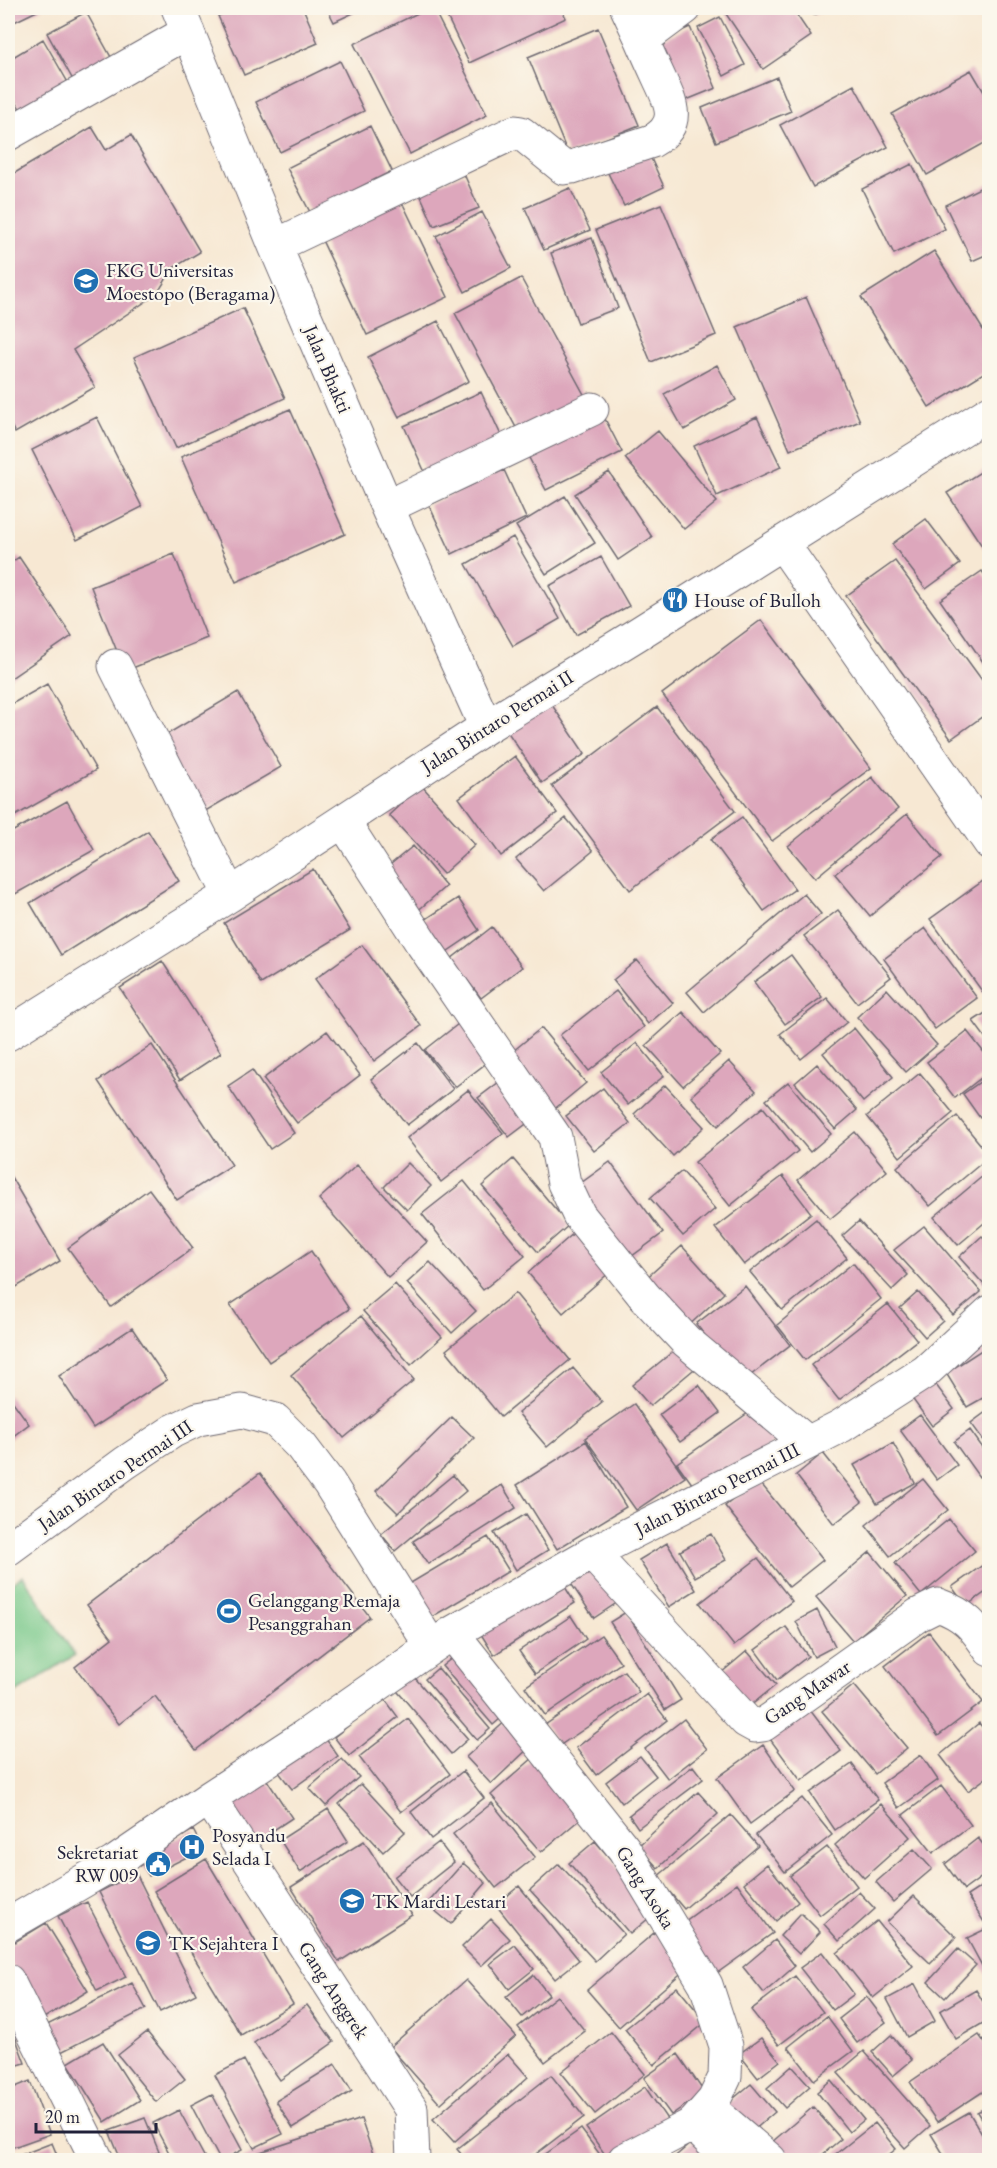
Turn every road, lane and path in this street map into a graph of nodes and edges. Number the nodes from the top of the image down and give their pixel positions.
1 (627, 8) edge
2 (685, 8) edge
3 (183, 20) edge
4 (642, 40) junction
5 (8, 134) edge
6 (275, 246) junction
7 (592, 409) dead end
8 (990, 412) edge
9 (387, 507) junction
10 (782, 543) junction
11 (115, 666) dead end
12 (486, 727) junction
13 (343, 821) junction
14 (990, 843) edge
15 (230, 895) junction
16 (8, 1034) edge
17 (990, 1312) edge
18 (808, 1443) junction
19 (8, 1548) edge
20 (591, 1552) junction
21 (442, 1640) junction
22 (990, 1650) edge
23 (209, 1798) junction
24 (8, 1925) edge
25 (8, 1981) edge
26 (701, 2115) junction
27 (97, 2160) edge
28 (413, 2160) edge
29 (624, 2160) edge
30 (730, 2160) edge
31 (770, 2160) edge

1 - 4 street
2 - 4 street
3 - 5 street
3 - 6 street, Jalan Bhakti
4 - 6 street
6 - 9 street, Jalan Bhakti
7 - 9 street
8 - 10 street, Jalan Bintaro Permai II
9 - 12 street, Jalan Bhakti
10 - 12 street, Jalan Bintaro Permai II
10 - 14 street
11 - 15 street
12 - 13 street, Jalan Bintaro Permai II
13 - 15 street, Jalan Bintaro Permai II
13 - 18 street
15 - 16 street, Jalan Bintaro Permai II
17 - 18 street, Jalan Bintaro Permai III
18 - 20 street, Jalan Bintaro Permai III
19 - 21 street, Jalan Bintaro Permai III
20 - 21 street, Jalan Bintaro Permai III
20 - 22 street, Gang Mawar
21 - 23 street, Jalan Bintaro Permai III
21 - 26 street, Gang Asoka
23 - 24 street, Jalan Bintaro Permai III
23 - 28 street, Gang Anggrek
25 - 27 street
26 - 29 street
26 - 30 street
26 - 31 street

